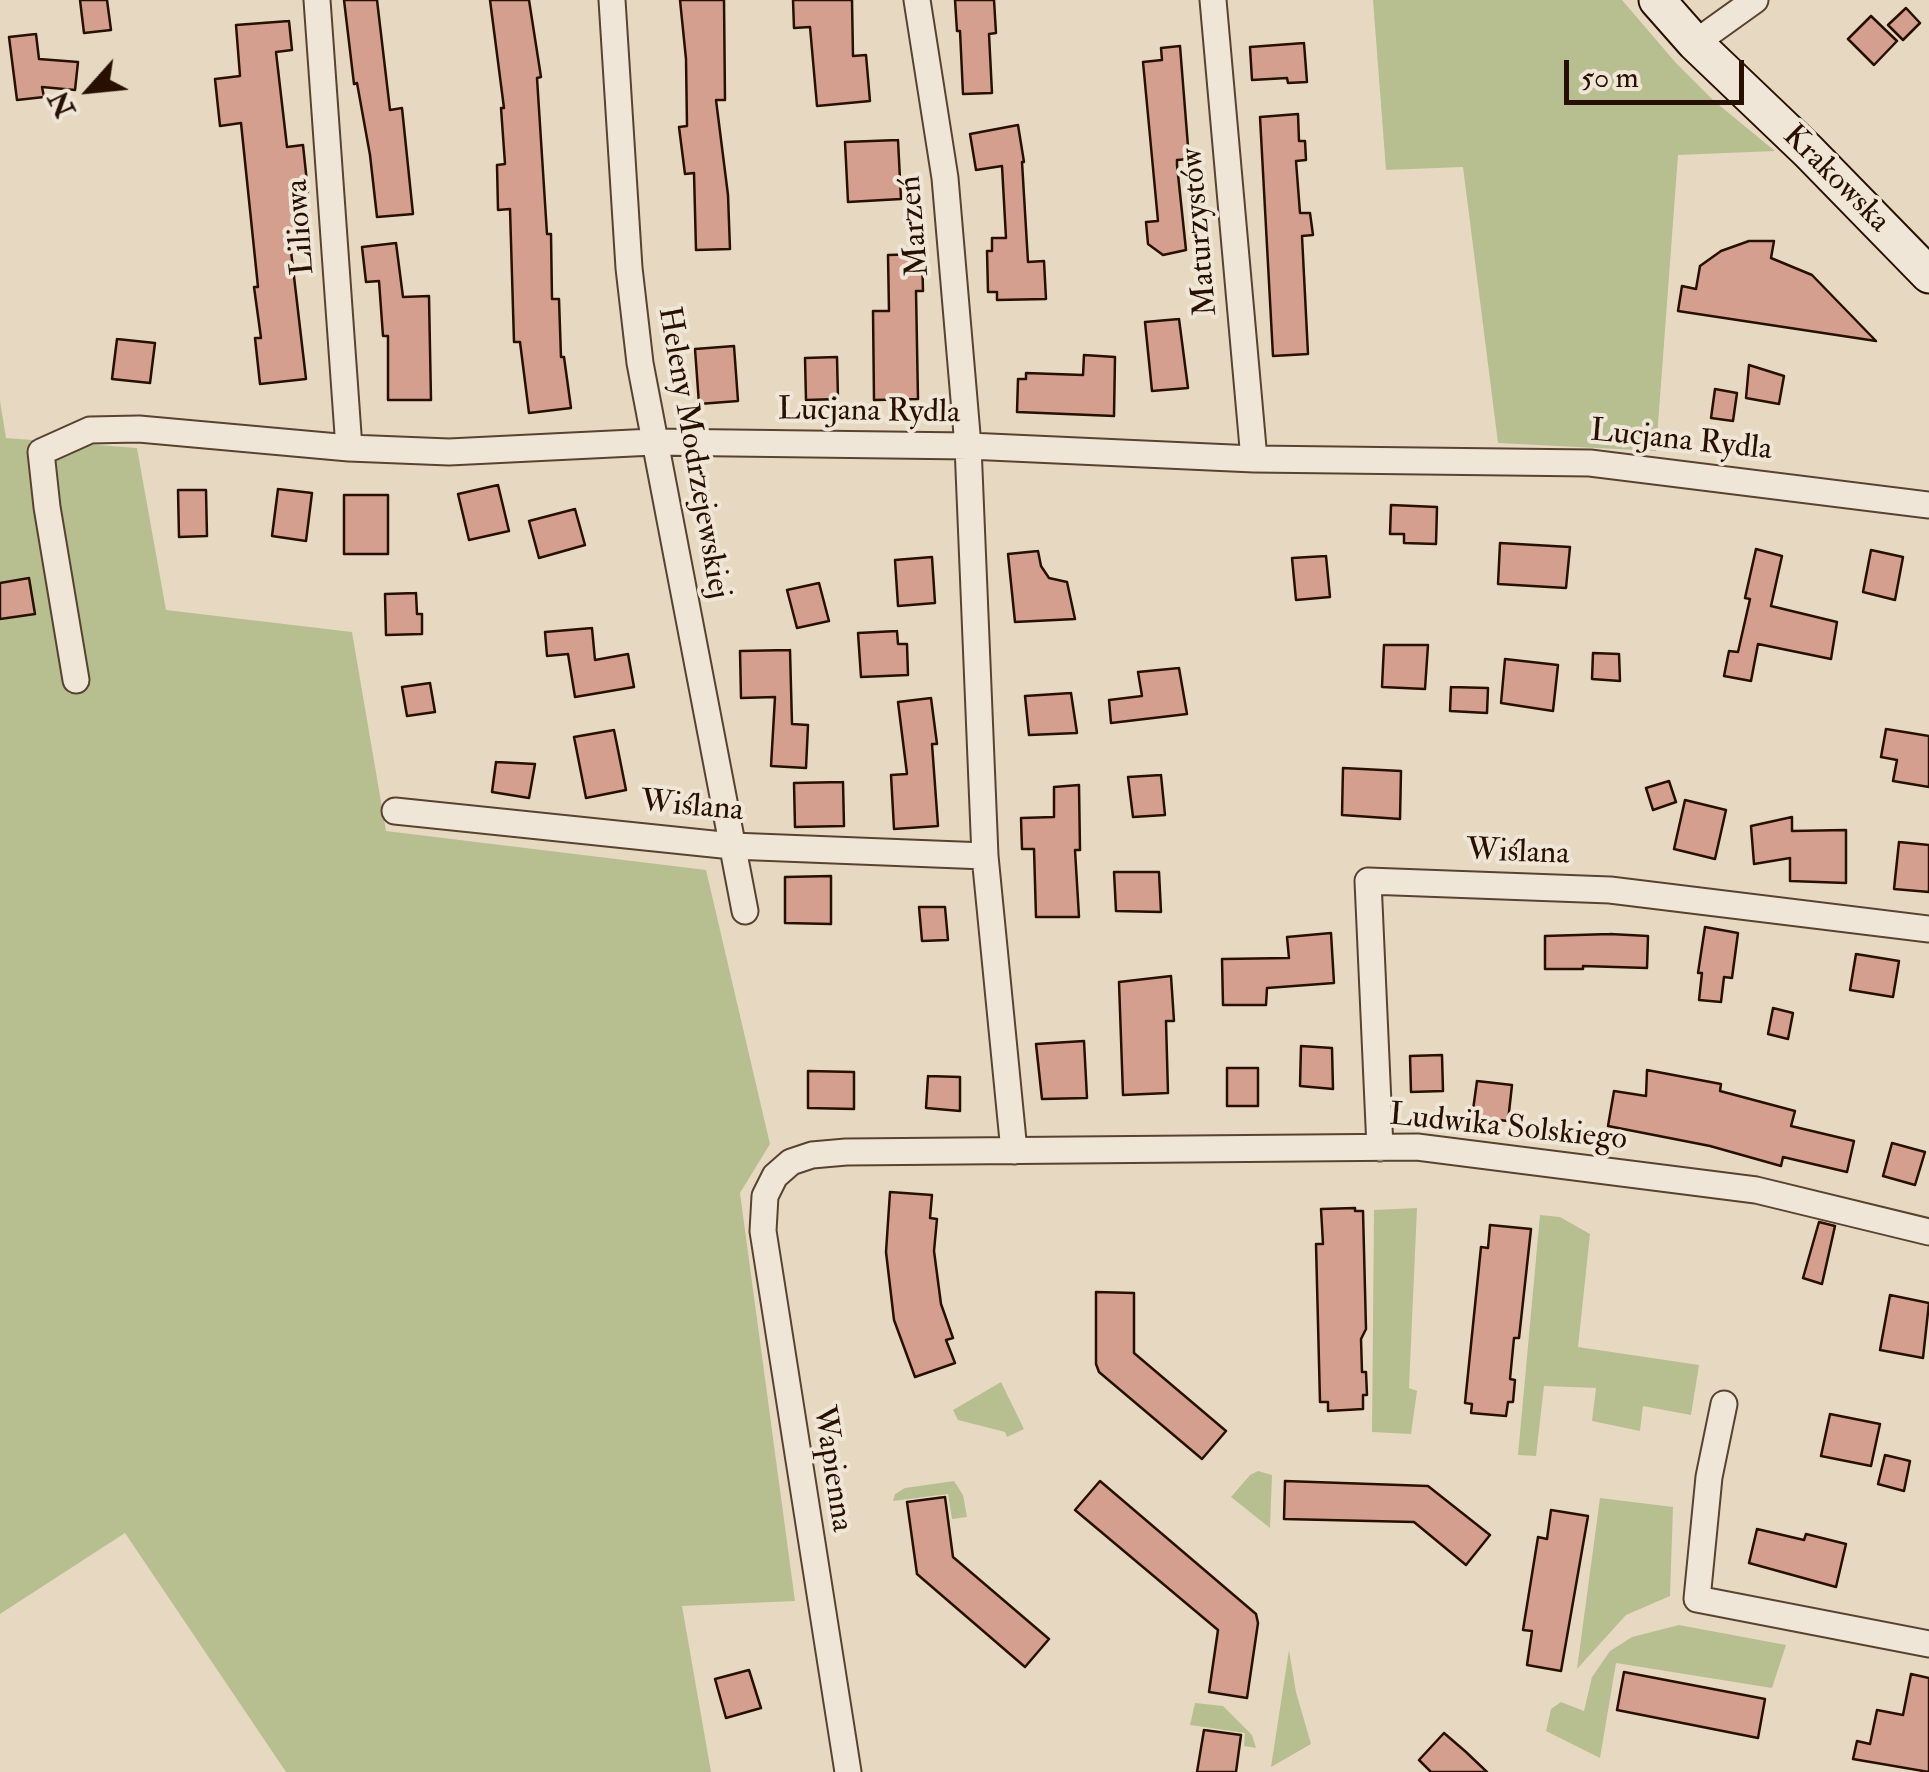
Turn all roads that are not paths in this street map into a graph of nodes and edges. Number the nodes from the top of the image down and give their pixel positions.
1 (317, 0) edge
2 (612, 0) edge
3 (917, 0) edge
4 (1213, 0) edge
5 (1657, 0) edge
6 (1755, 0) edge
7 (1696, 43) junction
8 (1929, 275) edge
9 (653, 442) junction
10 (968, 446) junction
11 (349, 448) junction
12 (1254, 459) junction
13 (1929, 504) edge
14 (76, 680) dead end
15 (395, 811) dead end
16 (732, 846) junction
17 (984, 856) junction
18 (745, 912) dead end
19 (1929, 928) edge
20 (1380, 1148) junction
21 (1014, 1150) junction
22 (775, 1176) joint
23 (1929, 1232) edge
24 (1724, 1404) dead end
25 (1929, 1644) edge
26 (848, 1772) edge

1 - 11 street, Liliowa
2 - 9 street, Heleny Modrzejewskiej
3 - 10 street, Marzeń
4 - 12 street, Maturzystów
5 - 7 main road, Krakowska
6 - 7 street
7 - 8 main road, Krakowska
9 - 10 street, Lucjana Rydla
9 - 11 street, Lucjana Rydla
9 - 16 street, Heleny Modrzejewskiej
10 - 12 street, Lucjana Rydla
10 - 17 street
11 - 14 street, Lucjana Rydla
12 - 13 street, Lucjana Rydla
15 - 16 street, Wiślana
16 - 17 street, Wiślana
16 - 18 street, Heleny Modrzejewskiej
17 - 21 street
19 - 20 street, Wiślana
20 - 21 street, Ludwika Solskiego
20 - 23 street, Ludwika Solskiego
21 - 22 street, Ludwika Solskiego
22 - 26 street, Wapienna
24 - 25 street

